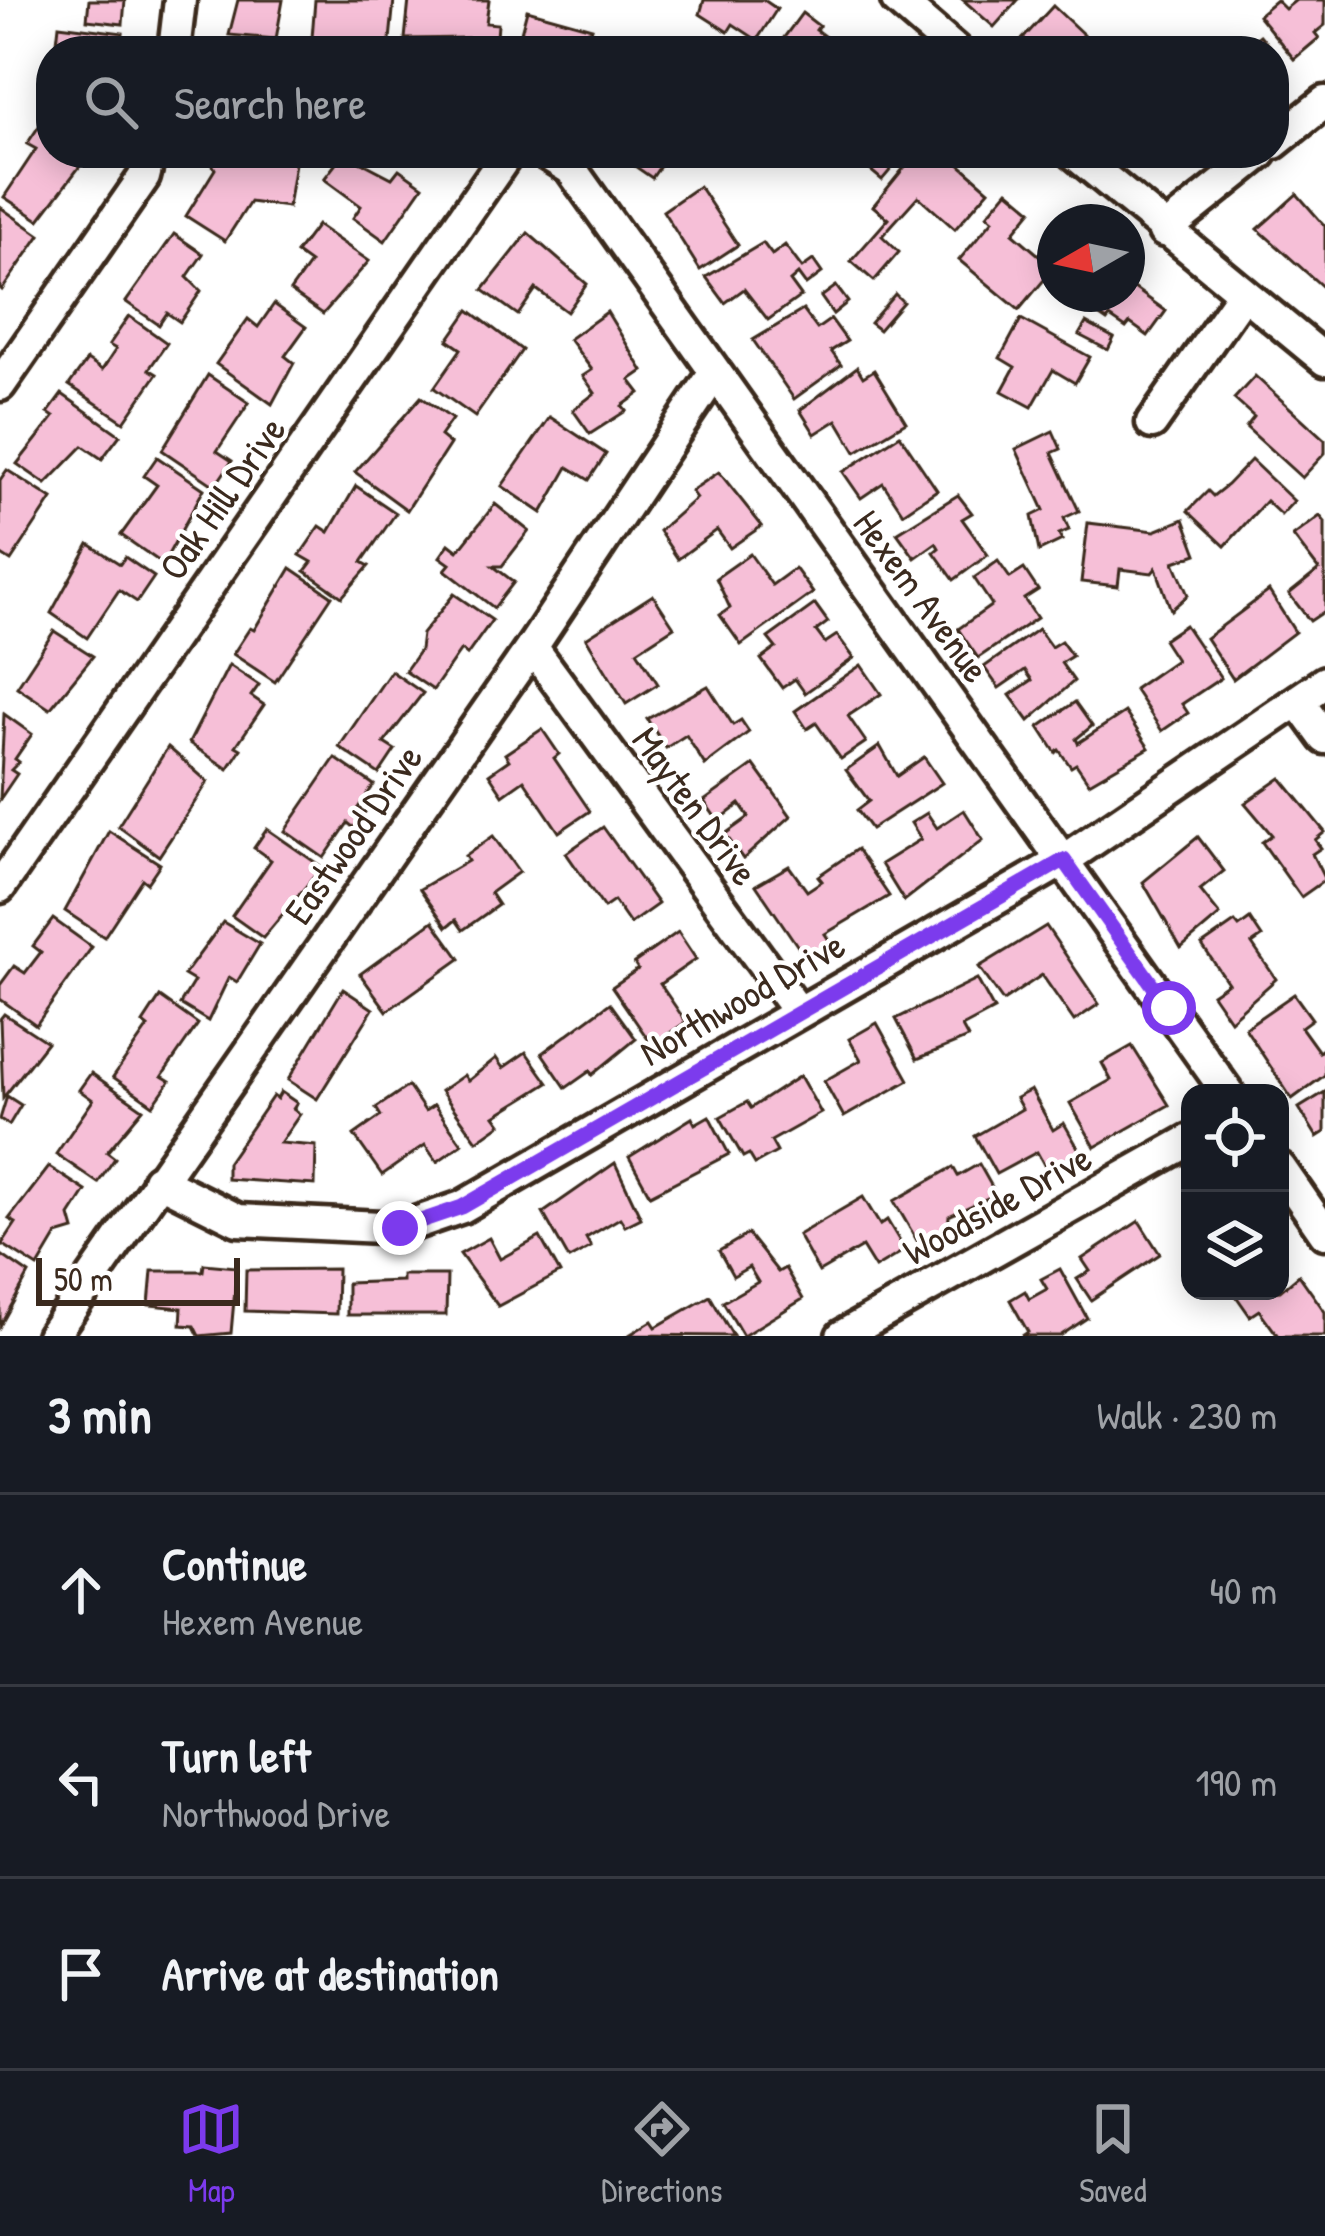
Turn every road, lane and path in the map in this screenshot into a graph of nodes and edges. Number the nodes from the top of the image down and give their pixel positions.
1 (180, 0) edge
2 (897, 0) edge
3 (176, 36) edge
4 (939, 36) edge
5 (1325, 102) edge
6 (1289, 131) edge
7 (146, 168) edge
8 (498, 168) edge
9 (569, 168) edge
10 (1091, 168) edge
11 (1242, 168) edge
12 (1164, 231) junction
13 (1243, 292) junction
14 (1325, 360) edge
15 (714, 374) junction
16 (0, 385) edge
17 (1152, 423) dead end
18 (532, 647) junction
19 (1325, 682) edge
20 (1298, 701) junction
21 (1325, 738) edge
22 (1064, 860) junction
23 (0, 887) edge
24 (797, 1010) junction
25 (1222, 1084) edge
26 (1181, 1145) edge
27 (158, 1180) junction
28 (1289, 1181) edge
29 (1325, 1233) edge
30 (52, 1336) edge
31 (842, 1336) edge

1 - 3 street
2 - 4 street
5 - 6 street
7 - 16 street
8 - 23 street, Oak Hill Drive
9 - 15 street, Hexem Avenue
10 - 12 street
11 - 12 street
12 - 13 street
13 - 14 street
13 - 17 street
15 - 18 street, Eastwood Drive
15 - 22 street, Hexem Avenue
18 - 24 street, Mayten Drive
18 - 27 street, Eastwood Drive
19 - 20 street, Northwood Drive
20 - 21 street
20 - 22 street, Northwood Drive
22 - 24 street, Northwood Drive
22 - 25 street, Hexem Avenue
24 - 27 street, Northwood Drive
26 - 31 street, Woodside Drive
27 - 30 street, Eastwood Drive
28 - 29 street

